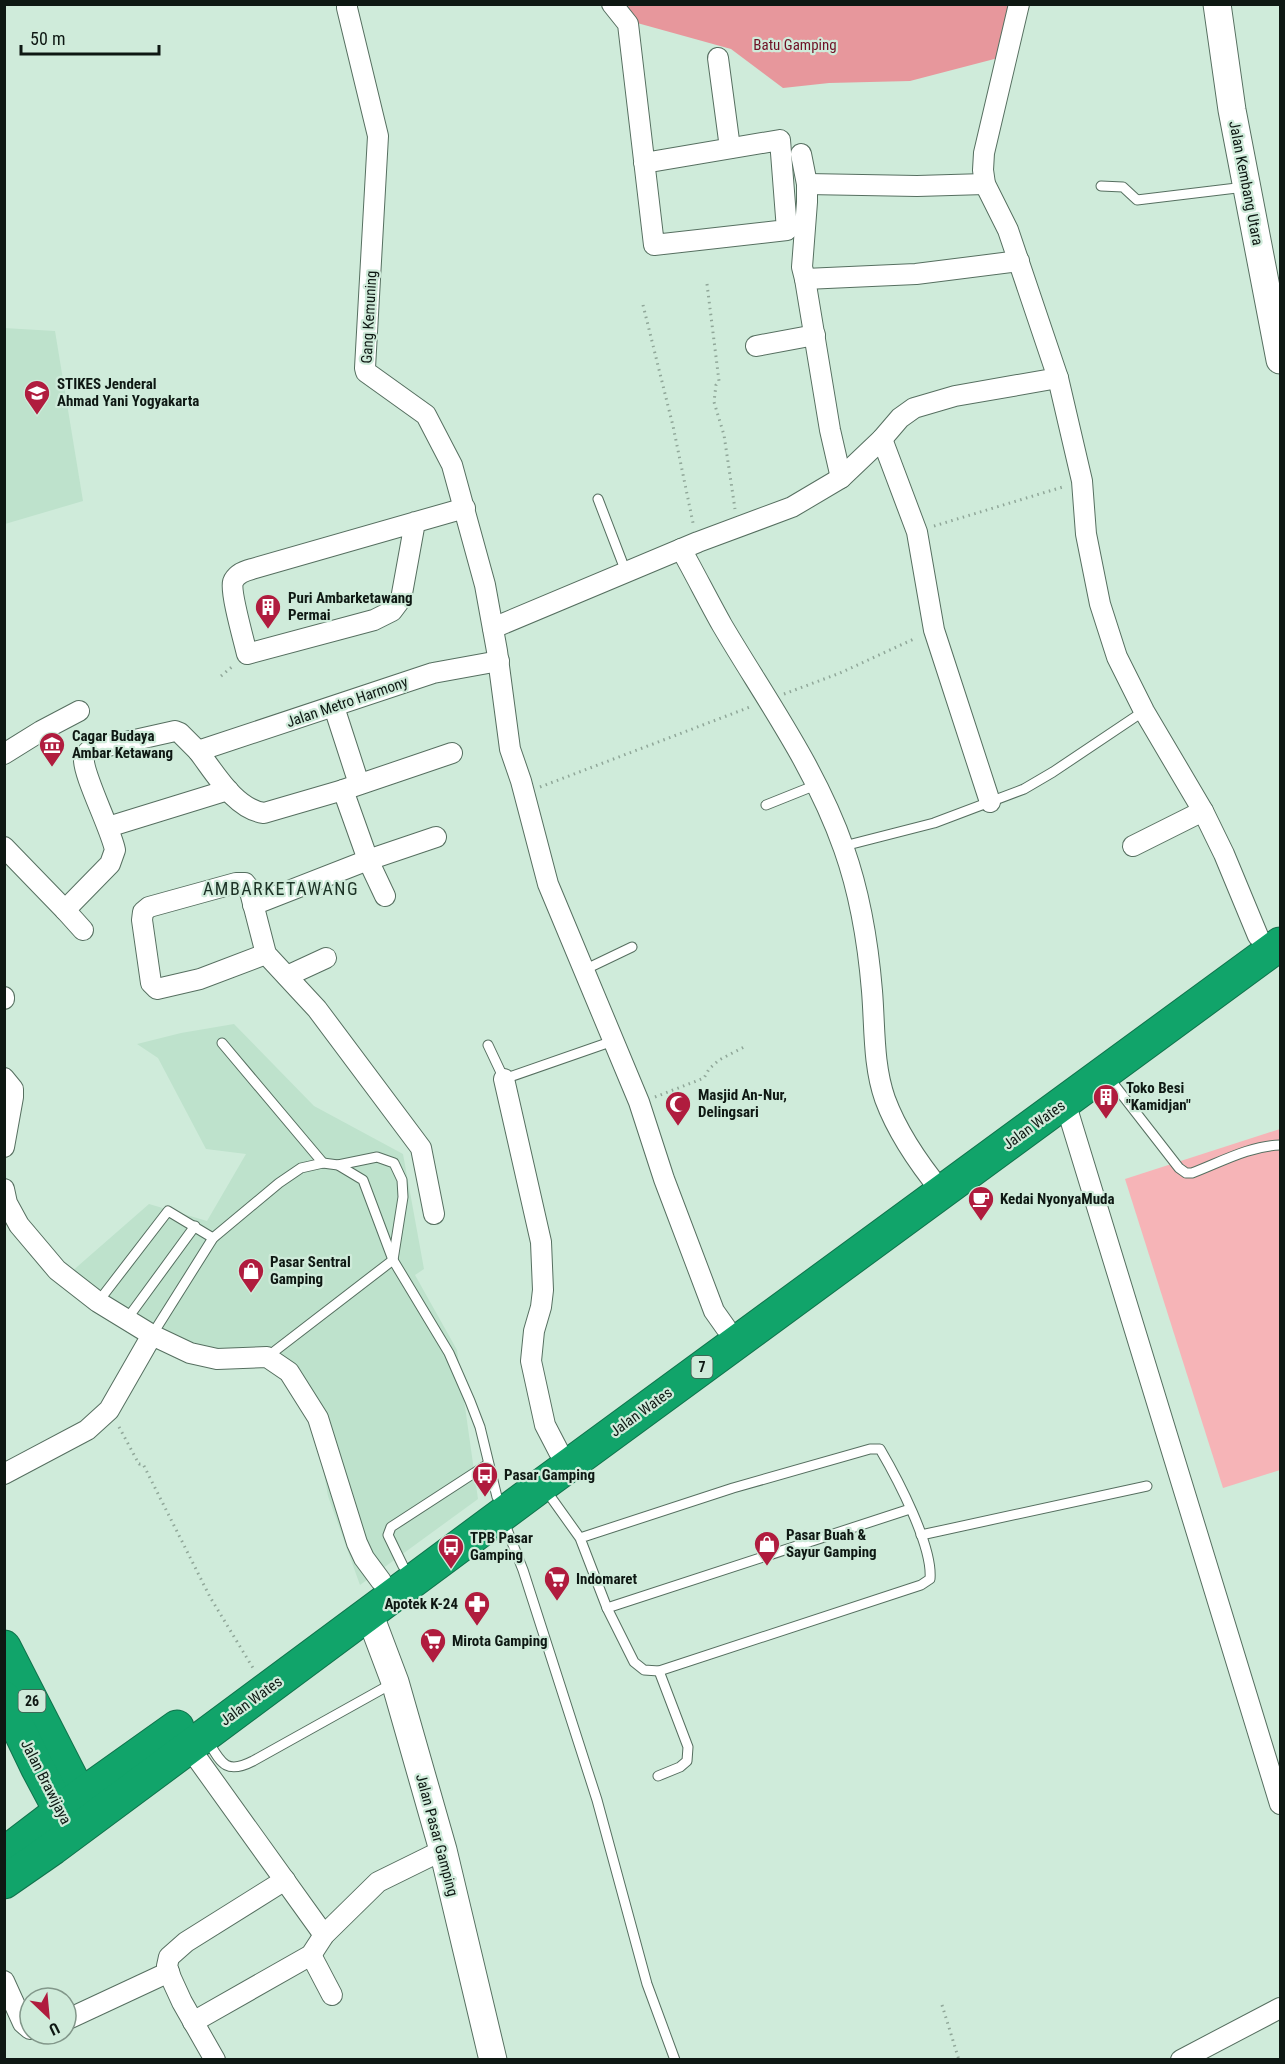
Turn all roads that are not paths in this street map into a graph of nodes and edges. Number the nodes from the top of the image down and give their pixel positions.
1 (348, 4) edge
2 (612, 4) edge
3 (1019, 4) edge
4 (1217, 4) edge
5 (718, 58) dead end
6 (730, 148) junction
7 (801, 154) dead end
8 (644, 162) junction
9 (807, 184) junction
10 (985, 184) junction
11 (1101, 186) dead end
12 (1247, 186) junction
13 (1018, 261) junction
14 (805, 279) junction
15 (815, 335) junction
16 (1279, 342) edge
17 (756, 345) dead end
18 (1059, 378) junction
19 (882, 439) junction
20 (841, 478) junction
21 (598, 499) dead end
22 (465, 508) junction
23 (415, 522) junction
24 (690, 545) junction
25 (626, 572) junction
26 (493, 628) junction
27 (499, 661) junction
28 (334, 707) junction
29 (79, 711) dead end
30 (1144, 711) junction
31 (198, 752) junction
32 (452, 753) dead end
33 (4, 754) edge
34 (816, 785) junction
35 (351, 787) junction
36 (228, 790) junction
37 (990, 802) junction
38 (766, 805) dead end
39 (1203, 811) junction
40 (108, 827) junction
41 (436, 837) dead end
42 (844, 846) junction
43 (1133, 846) dead end
44 (4, 847) edge
45 (368, 860) junction
46 (385, 896) dead end
47 (253, 905) junction
48 (65, 909) junction
49 (83, 930) dead end
50 (1273, 934) edge
51 (632, 947) dead end
52 (266, 954) junction
53 (326, 958) dead end
54 (584, 969) junction
55 (287, 976) junction
56 (613, 1041) junction
57 (222, 1043) dead end
58 (488, 1045) dead end
59 (1106, 1073) junction
60 (4, 1078) edge
61 (504, 1079) junction
62 (1065, 1102) junction
63 (1281, 1145) edge
64 (4, 1147) edge
65 (322, 1163) junction
66 (338, 1166) junction
67 (936, 1185) junction
68 (4, 1189) edge
69 (434, 1214) dead end
70 (195, 1226) junction
71 (213, 1238) junction
72 (393, 1260) junction
73 (99, 1302) junction
74 (127, 1319) junction
75 (726, 1328) junction
76 (152, 1335) junction
77 (267, 1357) junction
78 (559, 1452) junction
79 (488, 1464) junction
80 (4, 1473) edge
81 (542, 1485) junction
82 (1147, 1486) dead end
83 (499, 1506) junction
84 (910, 1509) junction
85 (921, 1535) junction
86 (580, 1538) junction
87 (392, 1574) junction
88 (607, 1608) junction
89 (369, 1613) junction
90 (4, 1647) edge
91 (660, 1671) junction
92 (395, 1682) junction
93 (4, 1698) edge
94 (196, 1741) junction
95 (134, 1759) junction
96 (48, 1761) junction
97 (658, 1776) dead end
98 (1281, 1804) edge
99 (76, 1815) junction
100 (443, 1850) junction
101 (4, 1853) edge
102 (285, 1880) junction
103 (4, 1882) edge
104 (324, 1935) junction
105 (311, 1954) junction
106 (169, 1972) junction
107 (4, 1981) edge
108 (332, 1995) dead end
109 (1281, 2008) edge
110 (18, 2012) edge
111 (78, 2014) edge
112 (193, 2022) junction
113 (216, 2060) edge
114 (493, 2060) edge
115 (675, 2060) edge
116 (1181, 2060) edge

1 - 22 street, Gang Kemuning
2 - 8 street
3 - 10 street
4 - 12 main road, Jalan Kembang Utara
5 - 6 street
6 - 8 street
6 - 8 street
7 - 9 street
9 - 10 street
9 - 14 street
10 - 13 street
11 - 12 lane
12 - 16 main road, Jalan Kembang Utara
13 - 14 street
13 - 18 street
14 - 15 street
15 - 17 street
15 - 20 street
18 - 19 street
18 - 30 street
19 - 20 street
19 - 37 street
20 - 24 street
21 - 25 lane
22 - 23 street
22 - 26 street, Gang Kemuning
23 - 23 street
24 - 25 street
24 - 34 street
25 - 26 street
26 - 27 street, Gang Kemuning
27 - 28 street, Jalan Metro Harmony
27 - 54 street, Gang Kemuning
28 - 31 street, Jalan Metro Harmony
28 - 35 street
29 - 33 street
30 - 37 lane
30 - 39 street
31 - 36 street
31 - 40 street
32 - 35 street
34 - 38 lane
34 - 42 street
35 - 36 street
35 - 45 street
36 - 40 street
37 - 42 lane
39 - 43 street
39 - 50 street
40 - 48 street
41 - 45 street
42 - 67 street
44 - 48 street
45 - 46 street
45 - 47 street
47 - 52 street
47 - 52 street
48 - 49 street
50 - 59 highway, Jalan Wates / 7
50 - 67 highway, Jalan Wates / 7
51 - 54 lane
52 - 55 street
53 - 55 street
54 - 56 street, Gang Kemuning
55 - 69 street
56 - 61 lane
56 - 75 street, Gang Kemuning
57 - 65 lane
58 - 61 lane
59 - 62 highway, Jalan Wates / 7
59 - 63 lane
60 - 64 street
61 - 78 street
62 - 67 highway, Jalan Wates / 7
62 - 98 street
65 - 66 lane
65 - 71 lane
66 - 72 lane
66 - 72 lane
67 - 75 highway, Jalan Wates / 7
67 - 81 highway, Jalan Wates / 7
68 - 73 street
70 - 71 lane
70 - 73 lane
70 - 74 lane
71 - 76 lane
72 - 77 lane
72 - 79 lane
73 - 74 street
74 - 76 street
75 - 78 highway, Jalan Wates / 7
76 - 77 street
76 - 80 street
77 - 87 street
78 - 83 highway, Jalan Wates / 7
79 - 83 lane
79 - 87 lane
81 - 83 highway, Jalan Wates / 7
81 - 86 lane
82 - 85 lane
83 - 87 highway, Jalan Wates / 7
83 - 89 highway, Jalan Wates / 7
83 - 115 lane
84 - 85 lane
84 - 86 lane
84 - 88 lane
85 - 91 lane
86 - 88 lane
87 - 95 highway, Jalan Wates / 7
88 - 91 lane
89 - 92 main road, Jalan Pasar Gamping
89 - 94 highway, Jalan Wates / 7
90 - 96 highway, Jalan Brawijaya / 26
91 - 97 lane
92 - 94 lane
92 - 100 main road, Jalan Pasar Gamping
93 - 96 highway, Jalan Brawijaya / 26
94 - 99 highway, Jalan Wates / 7
94 - 102 street
95 - 96 highway, 7
95 - 99 highway, Jalan Wates / 7
96 - 99 highway, Jalan Brawijaya / 26
96 - 101 highway
99 - 101 highway, Jalan Wates
99 - 103 highway, Jalan Wates
100 - 104 street
100 - 114 main road, Jalan Pasar Gamping
102 - 104 street
102 - 106 street
104 - 105 street
105 - 108 street
105 - 112 street
106 - 111 street
106 - 112 street
107 - 110 street
109 - 116 street
112 - 113 street

